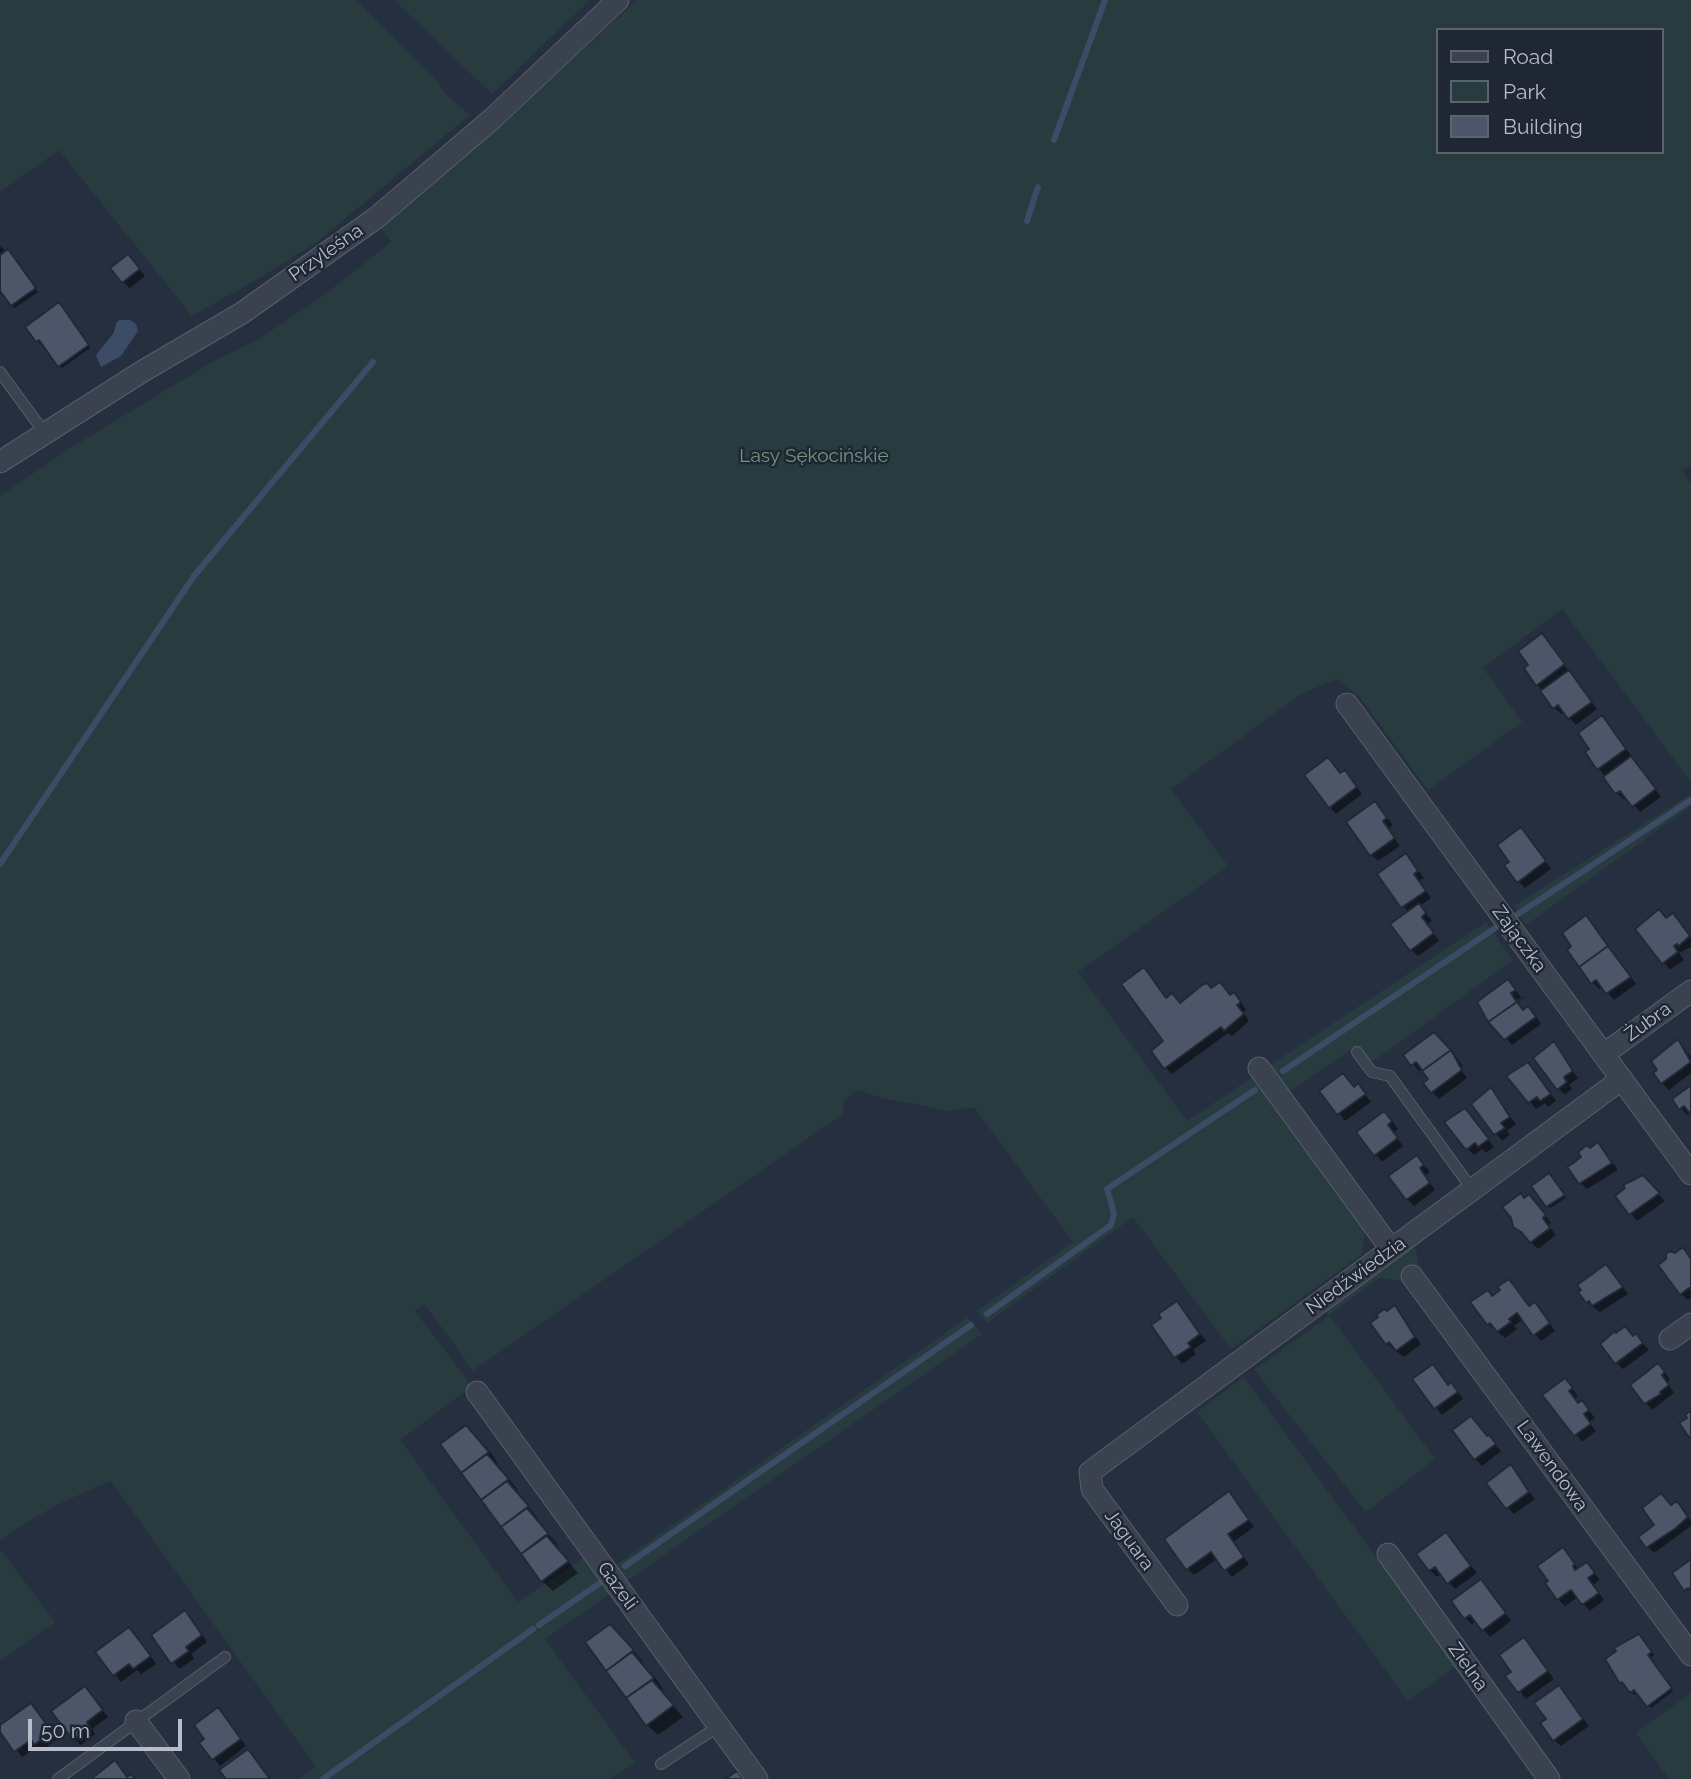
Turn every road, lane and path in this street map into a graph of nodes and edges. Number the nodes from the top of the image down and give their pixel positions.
1 (618, 0) edge
2 (0, 372) edge
3 (44, 432) junction
4 (0, 462) edge
5 (1348, 704) dead end
6 (1691, 990) edge
7 (1357, 1052) dead end
8 (1604, 1054) junction
9 (1259, 1068) dead end
10 (1622, 1079) junction
11 (1691, 1174) edge
12 (1472, 1189) junction
13 (1391, 1249) junction
14 (1412, 1276) dead end
15 (1691, 1324) edge
16 (1670, 1339) dead end
17 (477, 1392) dead end
18 (1090, 1472) joint
19 (1388, 1554) dead end
20 (1177, 1605) dead end
21 (1691, 1655) edge
22 (225, 1657) dead end
23 (136, 1721) junction
24 (719, 1726) junction
25 (661, 1764) dead end
26 (58, 1779) edge
27 (179, 1779) edge
28 (757, 1779) edge
29 (1549, 1779) edge

1 - 3 street, Przyleśna
2 - 3 lane
3 - 4 street, Przyleśna
5 - 8 street, Zajączka
6 - 8 street, Żubra
7 - 12 lane
8 - 10 street, Zajączka
9 - 13 street
10 - 11 street, Zajączka
10 - 12 street, Niedźwiedzia
12 - 13 street, Niedźwiedzia
13 - 18 street, Niedźwiedzia
14 - 21 street, Lawendowa
15 - 16 street
17 - 24 street, Gazeli
18 - 20 street, Jaguara
19 - 29 street, Zielna
22 - 23 lane
23 - 26 lane
23 - 27 street
24 - 25 lane
24 - 28 street, Gazeli

